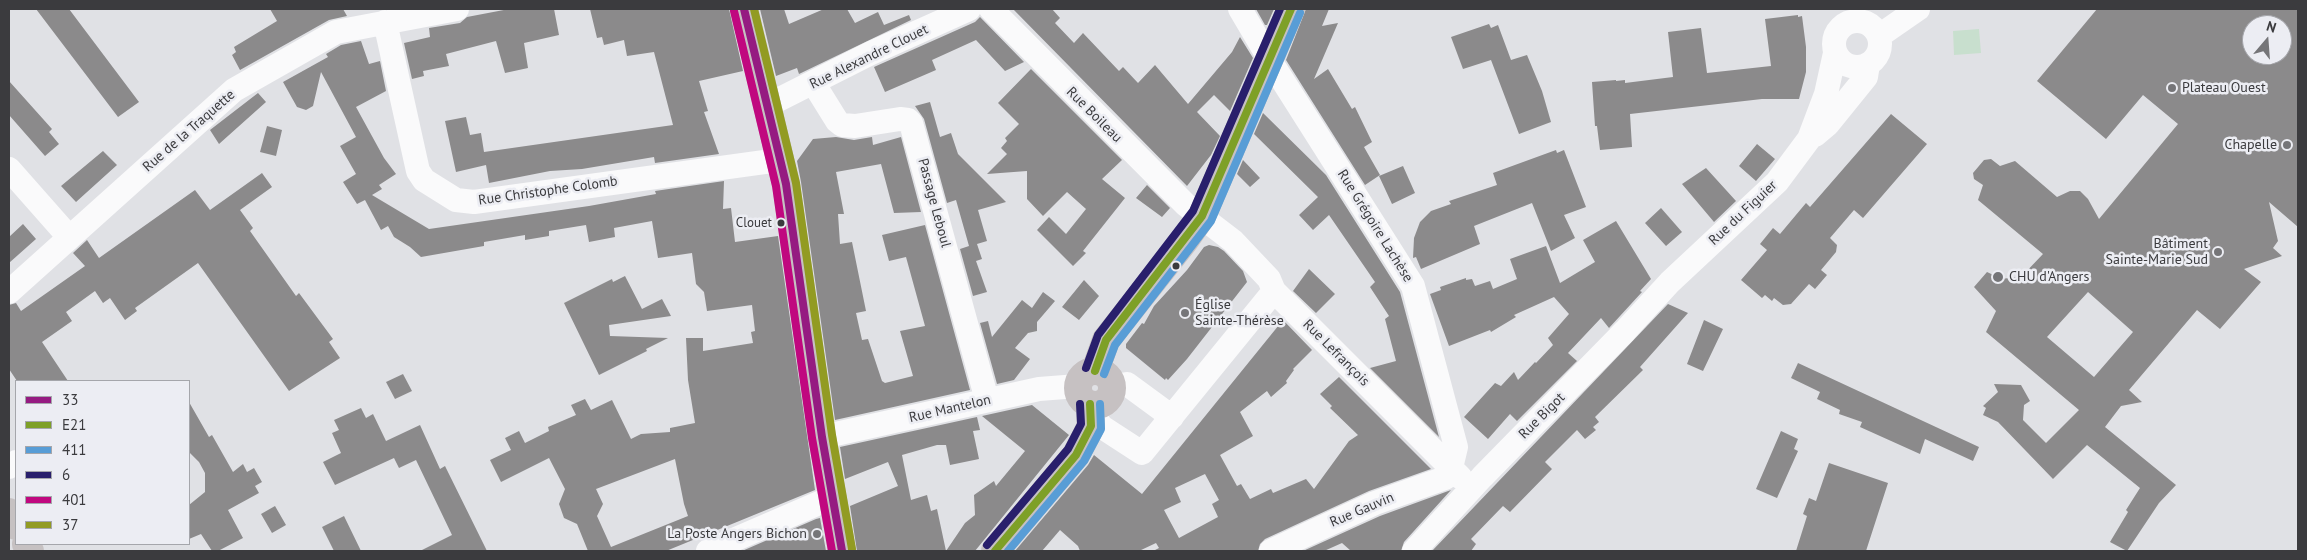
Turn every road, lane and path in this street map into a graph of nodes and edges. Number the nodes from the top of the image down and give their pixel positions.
1 (457, 9) edge
2 (744, 9) edge
3 (969, 9) edge
4 (990, 9) edge
5 (1240, 9) edge
6 (1291, 9) edge
7 (1832, 9) edge
8 (1918, 9) edge
9 (936, 16) edge
10 (386, 22) junction
11 (1879, 36) junction
12 (1835, 43) junction
13 (1269, 58) junction
14 (1868, 64) junction
15 (814, 84) junction
16 (768, 105) junction
17 (1809, 140) junction
18 (779, 160) junction
19 (9, 169) edge
20 (1202, 216) junction
21 (69, 237) junction
22 (1670, 282) joint
23 (1274, 291) junction
24 (9, 292) edge
25 (1093, 393) junction
26 (987, 400) junction
27 (1172, 417) junction
28 (822, 437) junction
29 (1452, 470) junction
30 (1473, 488) junction
31 (833, 497) junction
32 (9, 512) edge
33 (15, 524) edge
34 (708, 551) edge
35 (842, 551) edge
36 (995, 551) edge
37 (1271, 551) edge
38 (1414, 551) edge

1 - 10 street, Rue de la Traquette
2 - 16 main road
3 - 9 street, Rue Alexandre Clouet
4 - 20 street, Rue Boileau
5 - 13 street, Rue Grégoire Lachèse
6 - 13 main road
7 - 12 street
8 - 11 street
9 - 15 street, Rue Alexandre Clouet
10 - 18 street, Rue Christophe Colomb
10 - 21 street, Rue de la Traquette
11 - 12 street
11 - 14 street, Rue du Figuier
12 - 14 street
12 - 17 street, Rue du Figuier
13 - 20 main road
13 - 29 street, Rue Grégoire Lachèse
14 - 17 street, Rue du Figuier
15 - 16 street, Rue Alexandre Clouet
15 - 26 street, Passage Leboul
16 - 18 main road
17 - 22 street, Rue du Figuier
18 - 28 main road
19 - 21 street
20 - 23 street, Rue Lefrançois
20 - 25 main road
21 - 24 street, Rue de la Traquette
22 - 30 street, Rue Bigot
23 - 27 street
23 - 29 street, Rue Lefrançois
25 - 26 street, Rue Mantelon
25 - 27 street, Rue Mantelon
25 - 27 street
25 - 36 main road
26 - 28 street, Rue Mantelon
28 - 31 main road
29 - 30 street
29 - 37 street, Rue Gauvin
30 - 38 street, Rue Bigot
31 - 34 street
31 - 35 main road
32 - 33 main road

